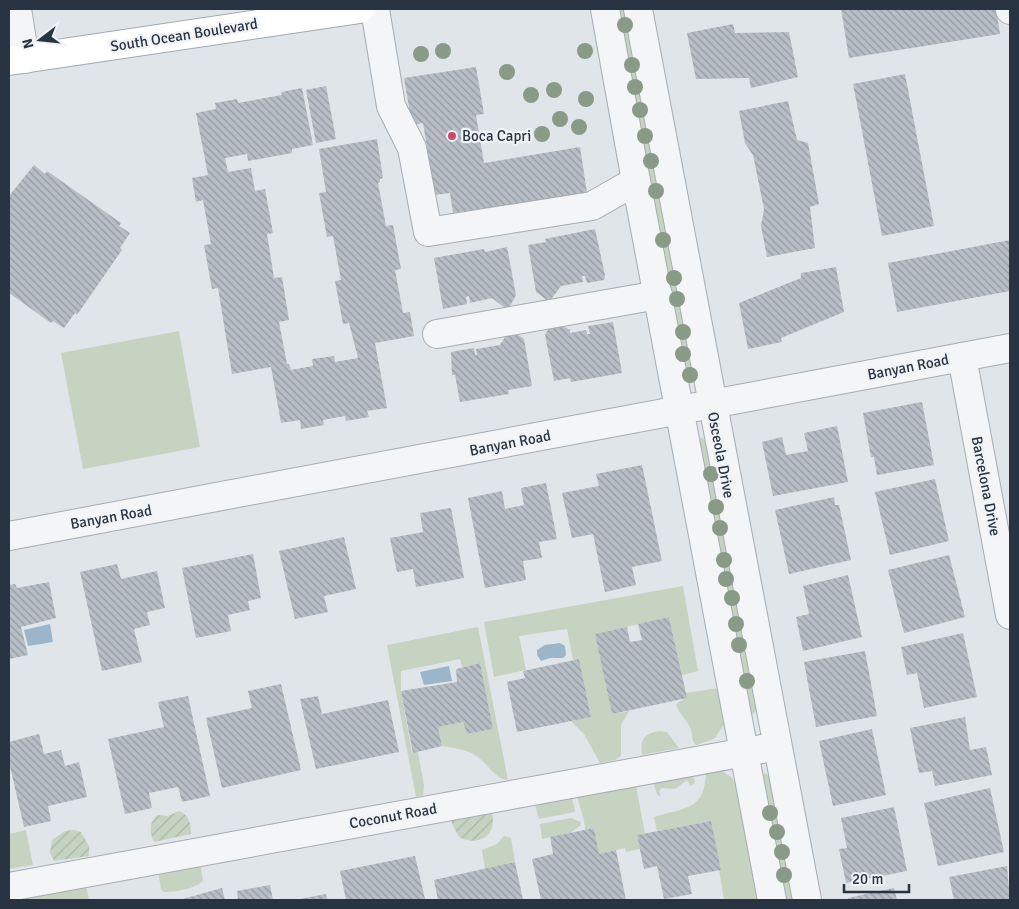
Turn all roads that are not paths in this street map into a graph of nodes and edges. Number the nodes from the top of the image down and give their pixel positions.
1 (17, 9) edge
2 (360, 9) edge
3 (375, 9) edge
4 (605, 9) edge
5 (638, 9) edge
6 (319, 12) edge
7 (17, 60) edge
8 (636, 180) junction
9 (658, 295) junction
10 (437, 334) dead end
11 (1010, 348) edge
12 (962, 357) junction
13 (712, 405) junction
14 (680, 411) junction
15 (9, 536) edge
16 (1010, 615) edge
17 (777, 746) junction
18 (744, 751) junction
19 (9, 887) edge
20 (772, 900) edge
21 (806, 900) edge

1 - 7 street
2 - 6 main road, South Ocean Boulevard
3 - 8 street
4 - 8 street
5 - 13 street, Osceola Drive
6 - 7 main road, South Ocean Boulevard
8 - 9 street
9 - 10 street
9 - 14 street
11 - 12 street, Banyan Road
12 - 13 street, Banyan Road
12 - 16 street, Barcelona Drive
13 - 14 street, Banyan Road
13 - 17 street, Osceola Drive
14 - 15 street, Banyan Road
14 - 18 street
17 - 18 street, Coconut Road
17 - 21 street, Osceola Drive
18 - 19 street, Coconut Road
18 - 20 street

